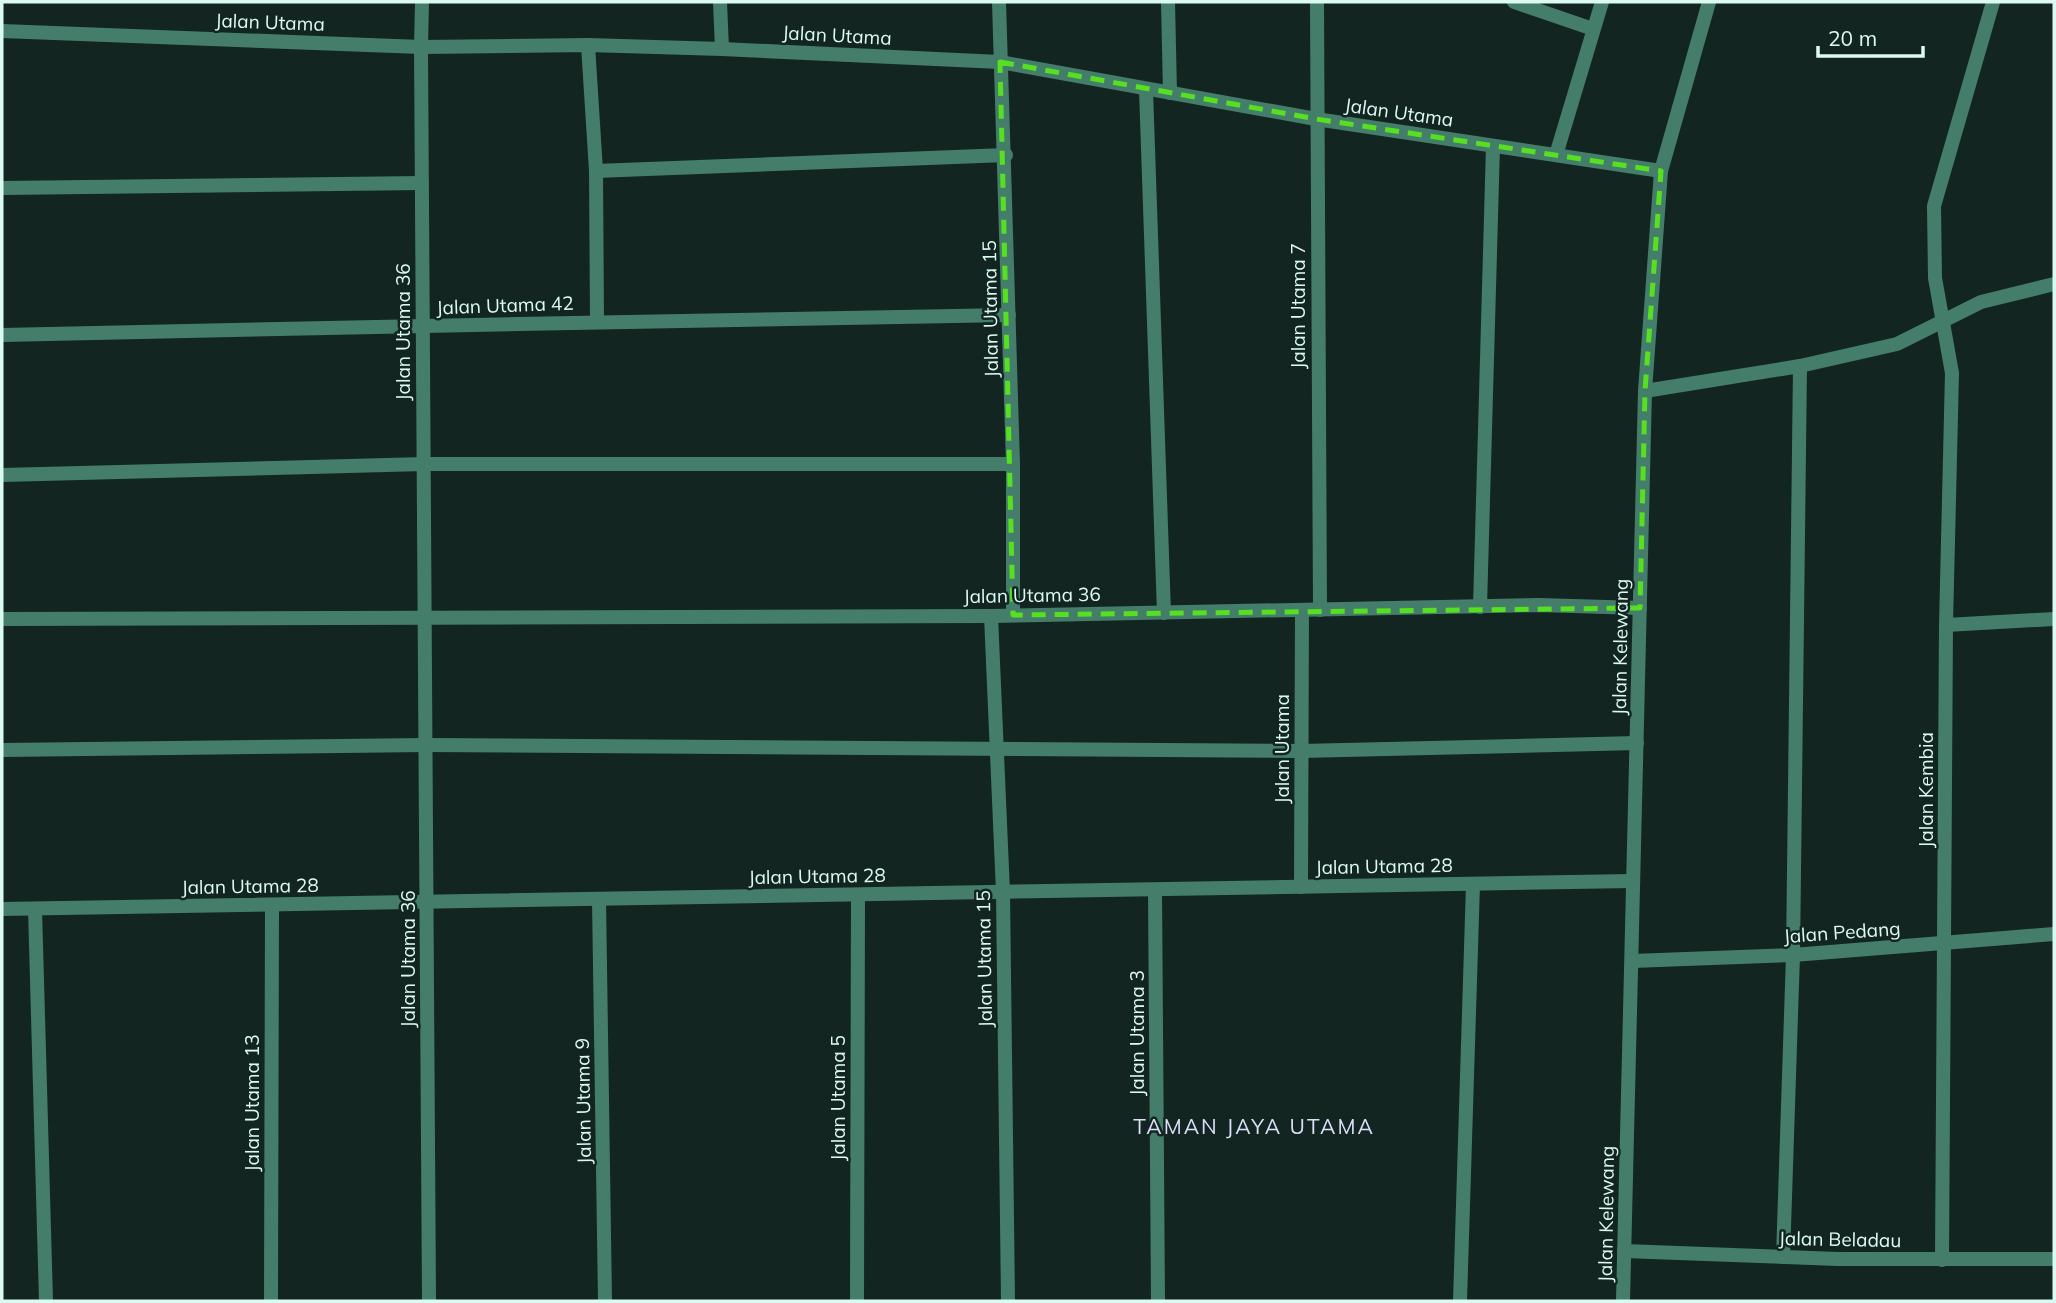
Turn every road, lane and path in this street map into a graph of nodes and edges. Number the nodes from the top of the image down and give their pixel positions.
1 (422, 2) edge
2 (720, 2) edge
3 (999, 2) edge
4 (1168, 2) edge
5 (1317, 2) edge
6 (1514, 2) edge
7 (1602, 2) edge
8 (1709, 2) edge
9 (1993, 2) edge
10 (1593, 29) junction
11 (2, 31) edge
12 (588, 46) junction
13 (421, 47) junction
14 (722, 49) junction
15 (1000, 62) junction
16 (1146, 90) junction
17 (1170, 93) junction
18 (1316, 119) junction
19 (1493, 146) junction
20 (1006, 155) junction
21 (1556, 155) junction
22 (596, 171) junction
23 (1661, 171) junction
24 (422, 183) junction
25 (2, 188) edge
26 (2054, 284) edge
27 (1009, 315) junction
28 (597, 320) junction
29 (1943, 322) junction
30 (423, 327) junction
31 (2, 335) edge
32 (1800, 366) junction
33 (1645, 391) junction
34 (424, 464) junction
35 (1013, 464) junction
36 (2, 475) edge
37 (1480, 607) junction
38 (1640, 608) junction
39 (1302, 610) junction
40 (1320, 610) junction
41 (1164, 613) junction
42 (1013, 615) junction
43 (991, 616) junction
44 (425, 617) junction
45 (2, 619) edge
46 (2054, 619) edge
47 (1946, 625) junction
48 (1637, 743) junction
49 (426, 745) junction
50 (2, 750) edge
51 (997, 751) junction
52 (1301, 751) junction
53 (1633, 881) junction
54 (1474, 884) junction
55 (1301, 887) junction
56 (1155, 890) junction
57 (1003, 892) junction
58 (858, 895) junction
59 (600, 899) junction
60 (426, 902) junction
61 (272, 905) junction
62 (2, 909) edge
63 (35, 909) junction
64 (2054, 934) edge
65 (1944, 944) junction
66 (1793, 955) junction
67 (1632, 961) junction
68 (1624, 1251) junction
69 (1783, 1257) junction
70 (2054, 1259) edge
71 (1942, 1260) junction
72 (46, 1301) edge
73 (271, 1301) edge
74 (429, 1301) edge
75 (605, 1301) edge
76 (858, 1301) edge
77 (1008, 1301) edge
78 (1158, 1301) edge
79 (1460, 1301) edge
80 (1623, 1301) edge

1 - 13 street, Jalan Utama 36
2 - 14 street
3 - 15 street, Jalan Utama 15
4 - 17 street
5 - 18 street, Jalan Utama 7
6 - 10 street
7 - 10 street
8 - 23 street, Jalan Kelewang
9 - 29 street, Jalan Kembia
10 - 21 street
11 - 13 street, Jalan Utama
12 - 13 street, Jalan Utama
12 - 14 street, Jalan Utama
12 - 22 street
13 - 24 street, Jalan Utama 36
14 - 15 street, Jalan Utama
15 - 16 street, Jalan Utama
15 - 20 street, Jalan Utama 15
16 - 17 street, Jalan Utama
16 - 41 street
17 - 18 street, Jalan Utama
18 - 19 street, Jalan Utama
18 - 40 street, Jalan Utama 7
19 - 21 street, Jalan Utama
19 - 37 street
20 - 22 street
20 - 27 street, Jalan Utama 15
21 - 23 street, Jalan Utama
22 - 28 street
23 - 33 street, Jalan Kelewang
24 - 25 street
24 - 30 street, Jalan Utama 36
26 - 29 street
27 - 28 street, Jalan Utama 42
27 - 35 street, Jalan Utama 15
28 - 30 street, Jalan Utama 42
29 - 32 street
29 - 47 street, Jalan Kembia
30 - 31 street, Jalan Utama 42
30 - 34 street, Jalan Utama 36
32 - 33 street
32 - 66 street
33 - 38 street, Jalan Kelewang
34 - 35 street
34 - 36 street
34 - 44 street, Jalan Utama 36
35 - 42 street, Jalan Utama 15
37 - 38 street, Jalan Utama 36
37 - 40 street, Jalan Utama 36
38 - 48 street, Jalan Kelewang
39 - 40 street, Jalan Utama 36
39 - 41 street, Jalan Utama 36
39 - 52 street, Jalan Utama
41 - 42 street, Jalan Utama 36
42 - 43 street, Jalan Utama 36
43 - 44 street, Jalan Utama 36
43 - 51 street, Jalan Utama 15
44 - 45 street, Jalan Utama 36
44 - 49 street, Jalan Utama 36
46 - 47 street
47 - 65 street, Jalan Kembia
48 - 52 street
48 - 53 street, Jalan Kelewang
49 - 50 street
49 - 51 street
49 - 60 street, Jalan Utama 36
51 - 52 street
51 - 57 street, Jalan Utama 15
52 - 55 street, Jalan Utama
53 - 54 street, Jalan Utama 28
53 - 67 street, Jalan Kelewang
54 - 55 street, Jalan Utama 28
54 - 79 street
55 - 56 street, Jalan Utama 28
56 - 57 street, Jalan Utama 28
56 - 78 street, Jalan Utama 3
57 - 58 street, Jalan Utama 28
57 - 77 street, Jalan Utama 15
58 - 59 street, Jalan Utama 28
58 - 76 street, Jalan Utama 5
59 - 60 street, Jalan Utama 28
59 - 75 street, Jalan Utama 9
60 - 61 street, Jalan Utama 28
60 - 74 street, Jalan Utama 36
61 - 63 street, Jalan Utama 28
61 - 73 street, Jalan Utama 13
62 - 63 street, Jalan Utama 28
63 - 72 street
64 - 65 street, Jalan Pedang
65 - 66 street, Jalan Pedang
65 - 71 street, Jalan Kembia
66 - 67 street, Jalan Pedang
66 - 69 street
67 - 68 street, Jalan Kelewang
68 - 69 street, Jalan Beladau
68 - 80 street, Jalan Kelewang
69 - 71 street, Jalan Beladau
70 - 71 street, Jalan Beladau

